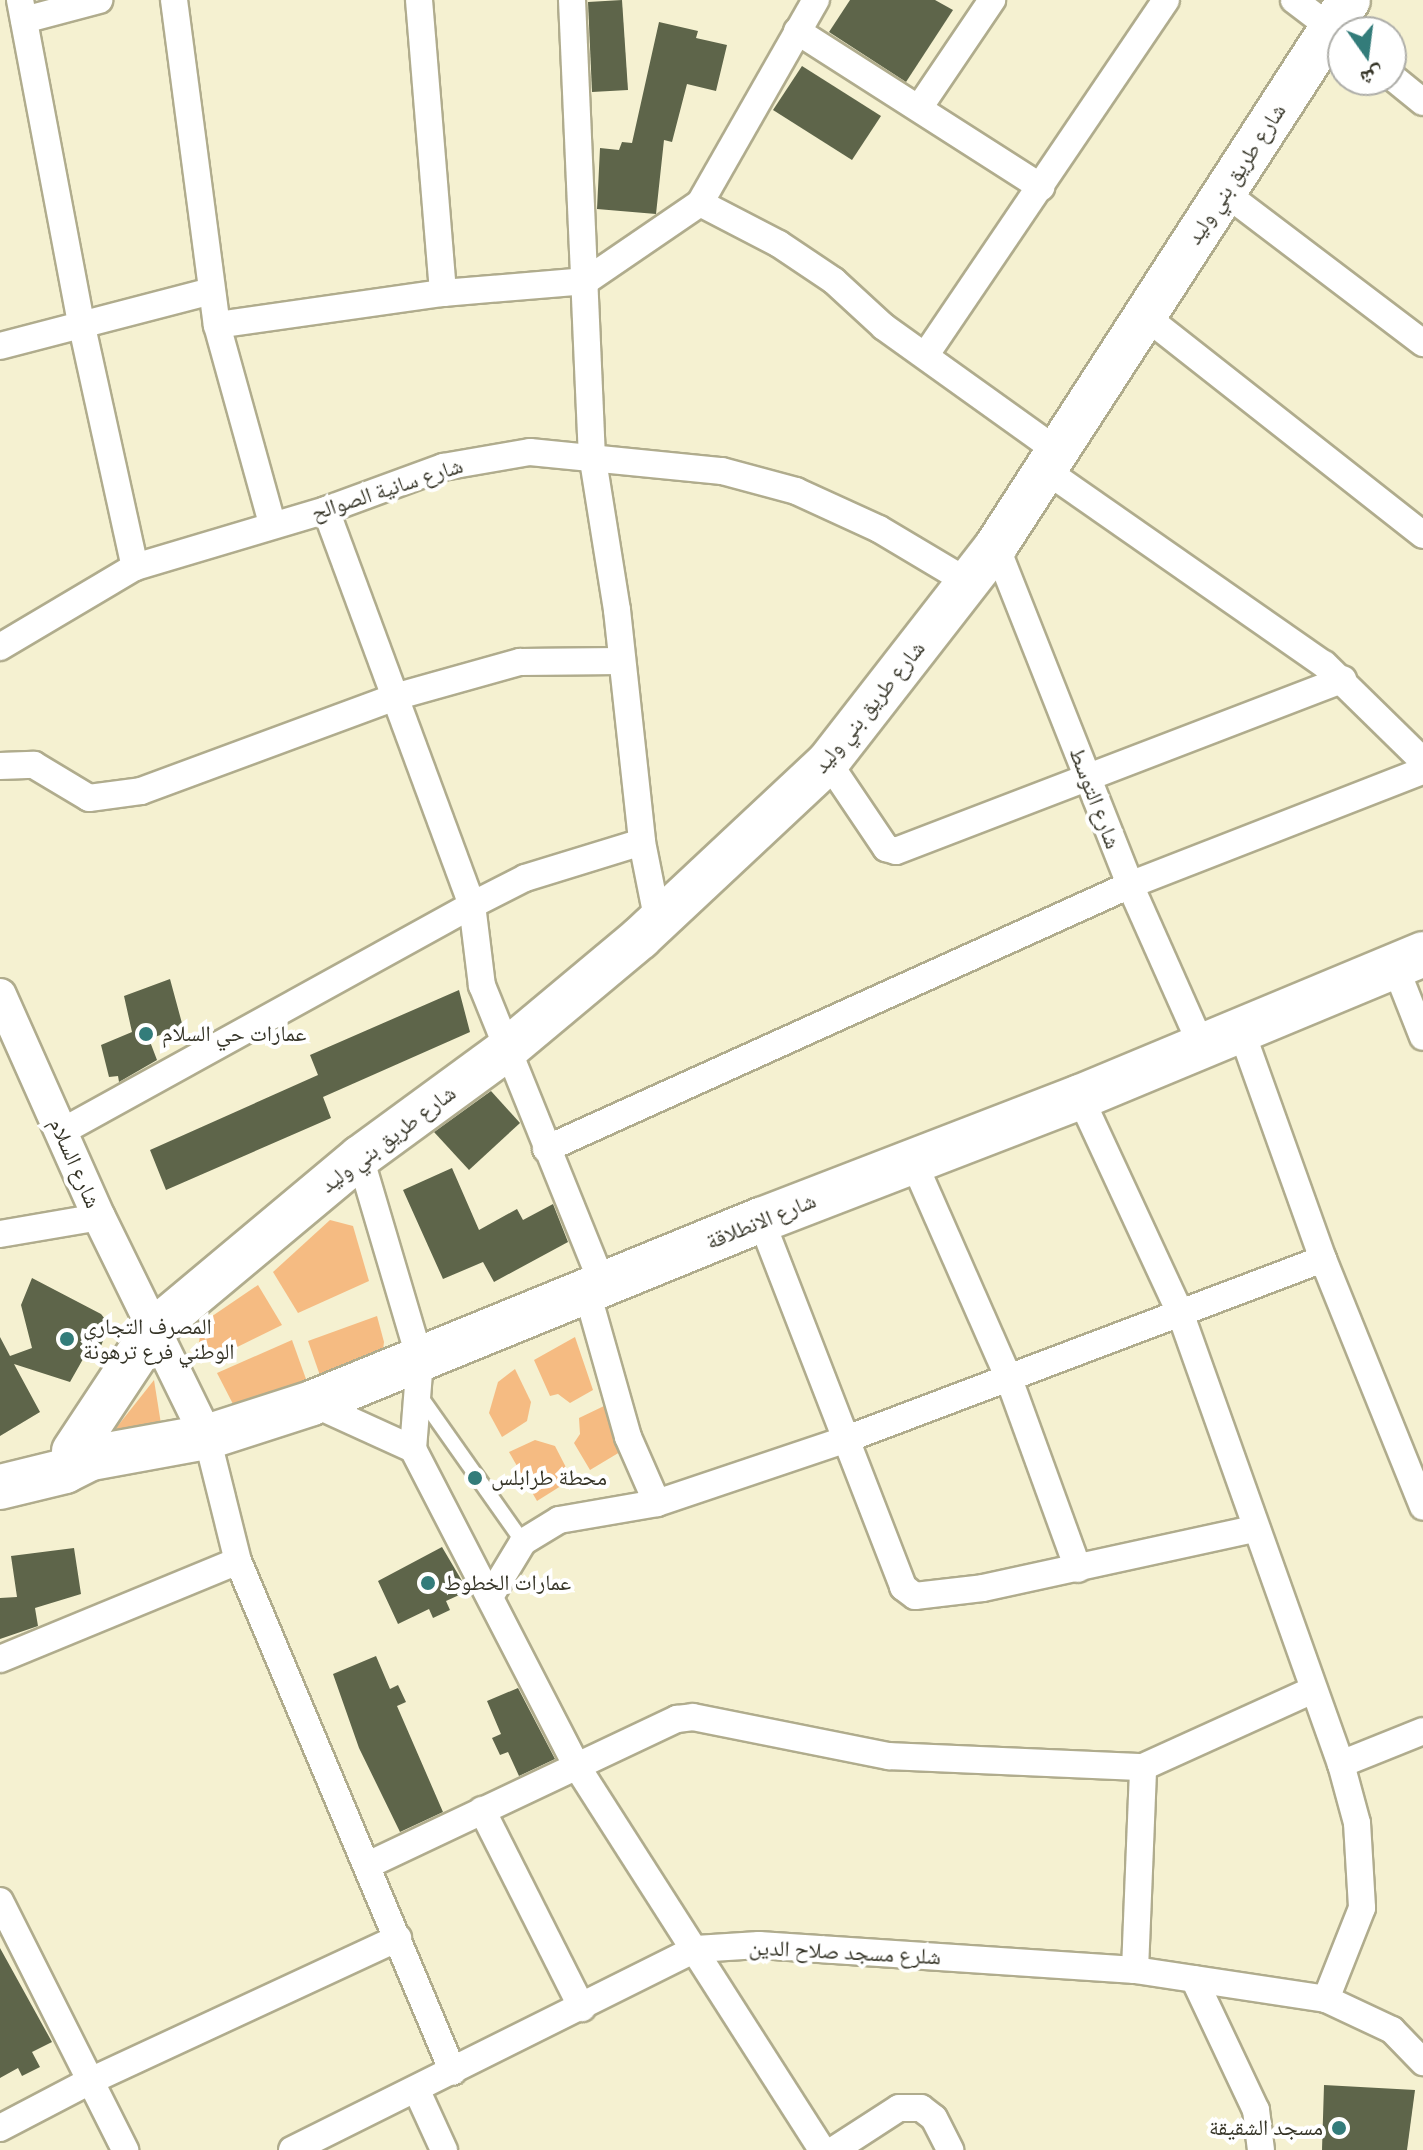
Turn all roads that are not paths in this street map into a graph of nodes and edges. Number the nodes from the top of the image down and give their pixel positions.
1 (99, 0) edge
2 (174, 0) edge
3 (419, 0) edge
4 (572, 0) edge
5 (992, 0) edge
6 (1166, 0) edge
7 (1294, 0) edge
8 (22, 10) edge
9 (807, 12) edge
10 (1328, 16) edge
11 (1327, 42) edge
12 (1407, 89) edge
13 (1423, 102) edge
14 (921, 105) junction
15 (1041, 187) junction
16 (1224, 192) junction
17 (700, 203) junction
18 (586, 281) junction
19 (211, 291) junction
20 (443, 293) junction
21 (1145, 316) junction
22 (81, 322) junction
23 (217, 325) junction
24 (1423, 343) edge
25 (0, 346) edge
26 (927, 353) junction
27 (592, 454) junction
28 (1050, 460) junction
29 (326, 510) junction
30 (272, 523) junction
31 (1423, 535) edge
32 (996, 546) junction
33 (135, 567) junction
34 (968, 582) junction
35 (0, 647) edge
36 (620, 661) junction
37 (1343, 679) junction
38 (398, 696) junction
39 (1423, 761) edge
40 (828, 762) junction
41 (0, 766) edge
42 (1423, 771) edge
43 (1087, 778) junction
44 (642, 842) junction
45 (1130, 885) junction
46 (472, 905) junction
47 (658, 922) junction
48 (1409, 960) edge
49 (0, 995) edge
50 (1241, 1030) junction
51 (1423, 1037) edge
52 (1202, 1047) junction
53 (505, 1051) junction
54 (1080, 1097) junction
55 (61, 1132) junction
56 (546, 1149) junction
57 (360, 1157) junction
58 (913, 1161) junction
59 (99, 1217) junction
60 (761, 1220) junction
61 (0, 1234) edge
62 (1323, 1259) junction
63 (595, 1289) junction
64 (1181, 1315) junction
65 (153, 1330) junction
66 (419, 1376) junction
67 (1009, 1379) junction
68 (312, 1403) junction
69 (207, 1437) junction
70 (844, 1440) junction
71 (413, 1449) junction
72 (82, 1455) junction
73 (0, 1465) edge
74 (0, 1487) edge
75 (657, 1503) junction
76 (1423, 1507) edge
77 (1254, 1529) junction
78 (523, 1542) junction
79 (238, 1561) junction
80 (1078, 1569) junction
81 (491, 1595) junction
82 (0, 1659) edge
83 (1313, 1690) junction
84 (1423, 1731) edge
85 (1341, 1764) junction
86 (576, 1765) junction
87 (1143, 1767) junction
88 (482, 1810) junction
89 (368, 1865) junction
90 (0, 1901) edge
91 (398, 1938) junction
92 (696, 1949) junction
93 (1135, 1970) junction
94 (1194, 1979) junction
95 (1326, 1999) junction
96 (582, 2008) junction
97 (1423, 2062) edge
98 (453, 2072) junction
99 (88, 2082) junction
100 (417, 2091) junction
101 (0, 2128) edge
102 (125, 2150) edge
103 (292, 2150) edge
104 (444, 2150) edge
105 (822, 2150) edge
106 (834, 2150) edge
107 (950, 2150) edge
108 (1261, 2150) edge

1 - 8 street
2 - 19 street
3 - 20 street
4 - 18 street
5 - 14 street
6 - 15 street
7 - 10 street
8 - 22 street
9 - 14 street
9 - 17 street
11 - 16 main road, شارع طريق بني وليد
12 - 13 street
14 - 15 street
15 - 26 street
16 - 21 main road, شارع طريق بني وليد
16 - 24 street
17 - 18 street
17 - 26 street
18 - 20 street
18 - 27 street
19 - 22 street
19 - 23 street
20 - 23 street
21 - 28 main road, شارع طريق بني وليد
21 - 31 street
22 - 25 street
22 - 33 street
23 - 30 street
26 - 28 street
27 - 29 street, شارع سانية الصوالح
27 - 34 street, شارع سانية الصوالح
27 - 36 street
28 - 32 main road, شارع طريق بني وليد
28 - 37 street
29 - 30 street, شارع سانية الصوالح
29 - 38 street
30 - 33 street, شارع سانية الصوالح
32 - 34 main road, شارع طريق بني وليد
32 - 43 street, شارع التوسط
33 - 35 street, شارع سانية الصوالح
34 - 40 main road, شارع طريق بني وليد
36 - 38 street
36 - 44 street
37 - 39 street
37 - 43 street
38 - 41 street
38 - 46 street
40 - 43 street
40 - 47 main road, شارع طريق بني وليد
42 - 45 street
43 - 45 street, شارع التوسط
44 - 46 street
44 - 47 street
45 - 52 street, شارع التوسط
45 - 56 street
46 - 53 street
46 - 55 street
47 - 53 main road, شارع طريق بني وليد
48 - 50 highway, شارع الانطلاقة
48 - 51 street
49 - 55 street, شارع السلام
50 - 52 highway, شارع الانطلاقة
50 - 62 street
52 - 54 highway, شارع الانطلاقة
53 - 56 street
53 - 57 main road, شارع طريق بني وليد
54 - 58 highway, شارع الانطلاقة
54 - 64 street
55 - 59 street, شارع السلام
56 - 63 street
57 - 65 main road, شارع طريق بني وليد
57 - 66 street
58 - 60 highway, شارع الانطلاقة
58 - 67 street
59 - 61 street
59 - 65 street, شارع السلام
60 - 63 highway, شارع الانطلاقة
60 - 70 street
62 - 64 street
62 - 76 street
63 - 66 highway, شارع الانطلاقة
63 - 75 street
64 - 67 street
64 - 77 street
65 - 69 street, شارع السلام
65 - 72 main road, شارع طريق بني وليد
66 - 68 highway, شارع الانطلاقة
66 - 71 street
66 - 78 lane
67 - 70 street
67 - 80 street
68 - 69 highway, شارع الانطلاقة
68 - 71 street
69 - 72 highway, شارع الانطلاقة
69 - 79 street
70 - 75 street
70 - 80 street
71 - 81 street
72 - 73 highway
72 - 74 highway
75 - 78 street
77 - 80 street
77 - 83 street
78 - 81 street
79 - 82 street
79 - 89 street
81 - 86 street
83 - 85 street
83 - 87 street
84 - 85 street
85 - 95 street
86 - 87 street
86 - 88 street
86 - 92 street
87 - 93 street
88 - 89 street
88 - 96 street
89 - 91 street
90 - 99 street
91 - 98 street
91 - 99 street
92 - 93 street, شلرع مسجد صلاح الدين
92 - 96 street, شلرع مسجد صلاح الدين
92 - 105 street
93 - 94 street, شلرع مسجد صلاح الدين
94 - 95 street, شلرع مسجد صلاح الدين
94 - 108 street
95 - 97 street, شلرع مسجد صلاح الدين
96 - 98 street, شلرع مسجد صلاح الدين
98 - 100 street, شلرع مسجد صلاح الدين
99 - 101 street
99 - 102 street
100 - 103 street, شلرع مسجد صلاح الدين
100 - 104 street
106 - 107 street

